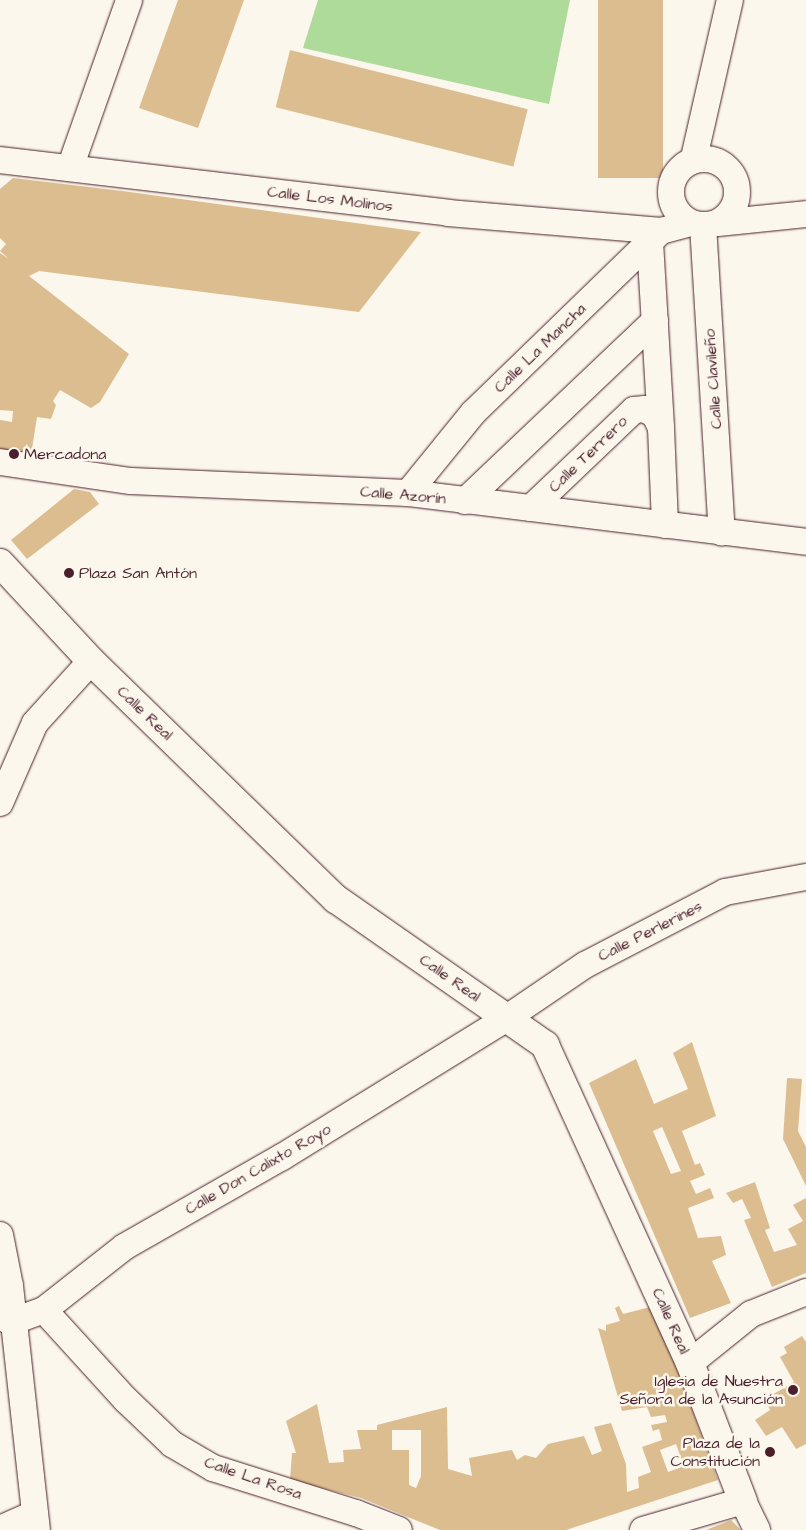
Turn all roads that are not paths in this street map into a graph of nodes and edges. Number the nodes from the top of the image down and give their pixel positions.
1 (129, 0) edge
2 (730, 0) edge
3 (694, 158) junction
4 (0, 160) edge
5 (70, 168) junction
6 (806, 214) edge
7 (703, 224) junction
8 (656, 236) junction
9 (655, 321) junction
10 (661, 428) junction
11 (0, 462) edge
12 (408, 493) junction
13 (465, 500) junction
14 (531, 508) junction
15 (665, 525) junction
16 (722, 532) junction
17 (806, 542) edge
18 (0, 563) edge
19 (92, 661) junction
20 (0, 803) edge
21 (806, 877) edge
22 (507, 1018) junction
23 (0, 1235) edge
24 (806, 1292) edge
25 (44, 1310) junction
26 (6, 1319) edge
27 (690, 1363) junction
28 (743, 1501) junction
29 (35, 1522) edge
30 (0, 1529) edge
31 (399, 1530) edge
32 (643, 1530) edge
33 (757, 1530) edge

1 - 5 street
2 - 3 street
3 - 7 street
3 - 7 street
4 - 5 street, Calle Los Molinos
5 - 8 street, Calle Los Molinos
6 - 7 street, Calle La Mancha
7 - 8 street, Calle La Mancha
7 - 16 street, Calle Clavileño
8 - 9 street
8 - 12 street, Calle La Mancha
9 - 10 street
9 - 13 street
10 - 14 street, Calle Terrero
10 - 15 street
11 - 12 street, Calle Azorín
12 - 13 street, Calle Azorín
13 - 14 street, Calle Azorín
14 - 15 street, Calle Azorín
15 - 16 street, Calle Azorín
16 - 17 street, Calle Azorín
18 - 19 street, Calle Real
19 - 20 street
19 - 22 street, Calle Real
21 - 22 street, Calle Perlerines
22 - 25 street, Calle Don Calixto Royo
22 - 27 street, Calle Real
23 - 26 street
24 - 27 street
25 - 26 street, Calle Don Calixto Royo
25 - 31 street, Calle La Rosa
26 - 29 street
27 - 28 street, Calle Real
28 - 32 street
28 - 33 street
29 - 30 street

